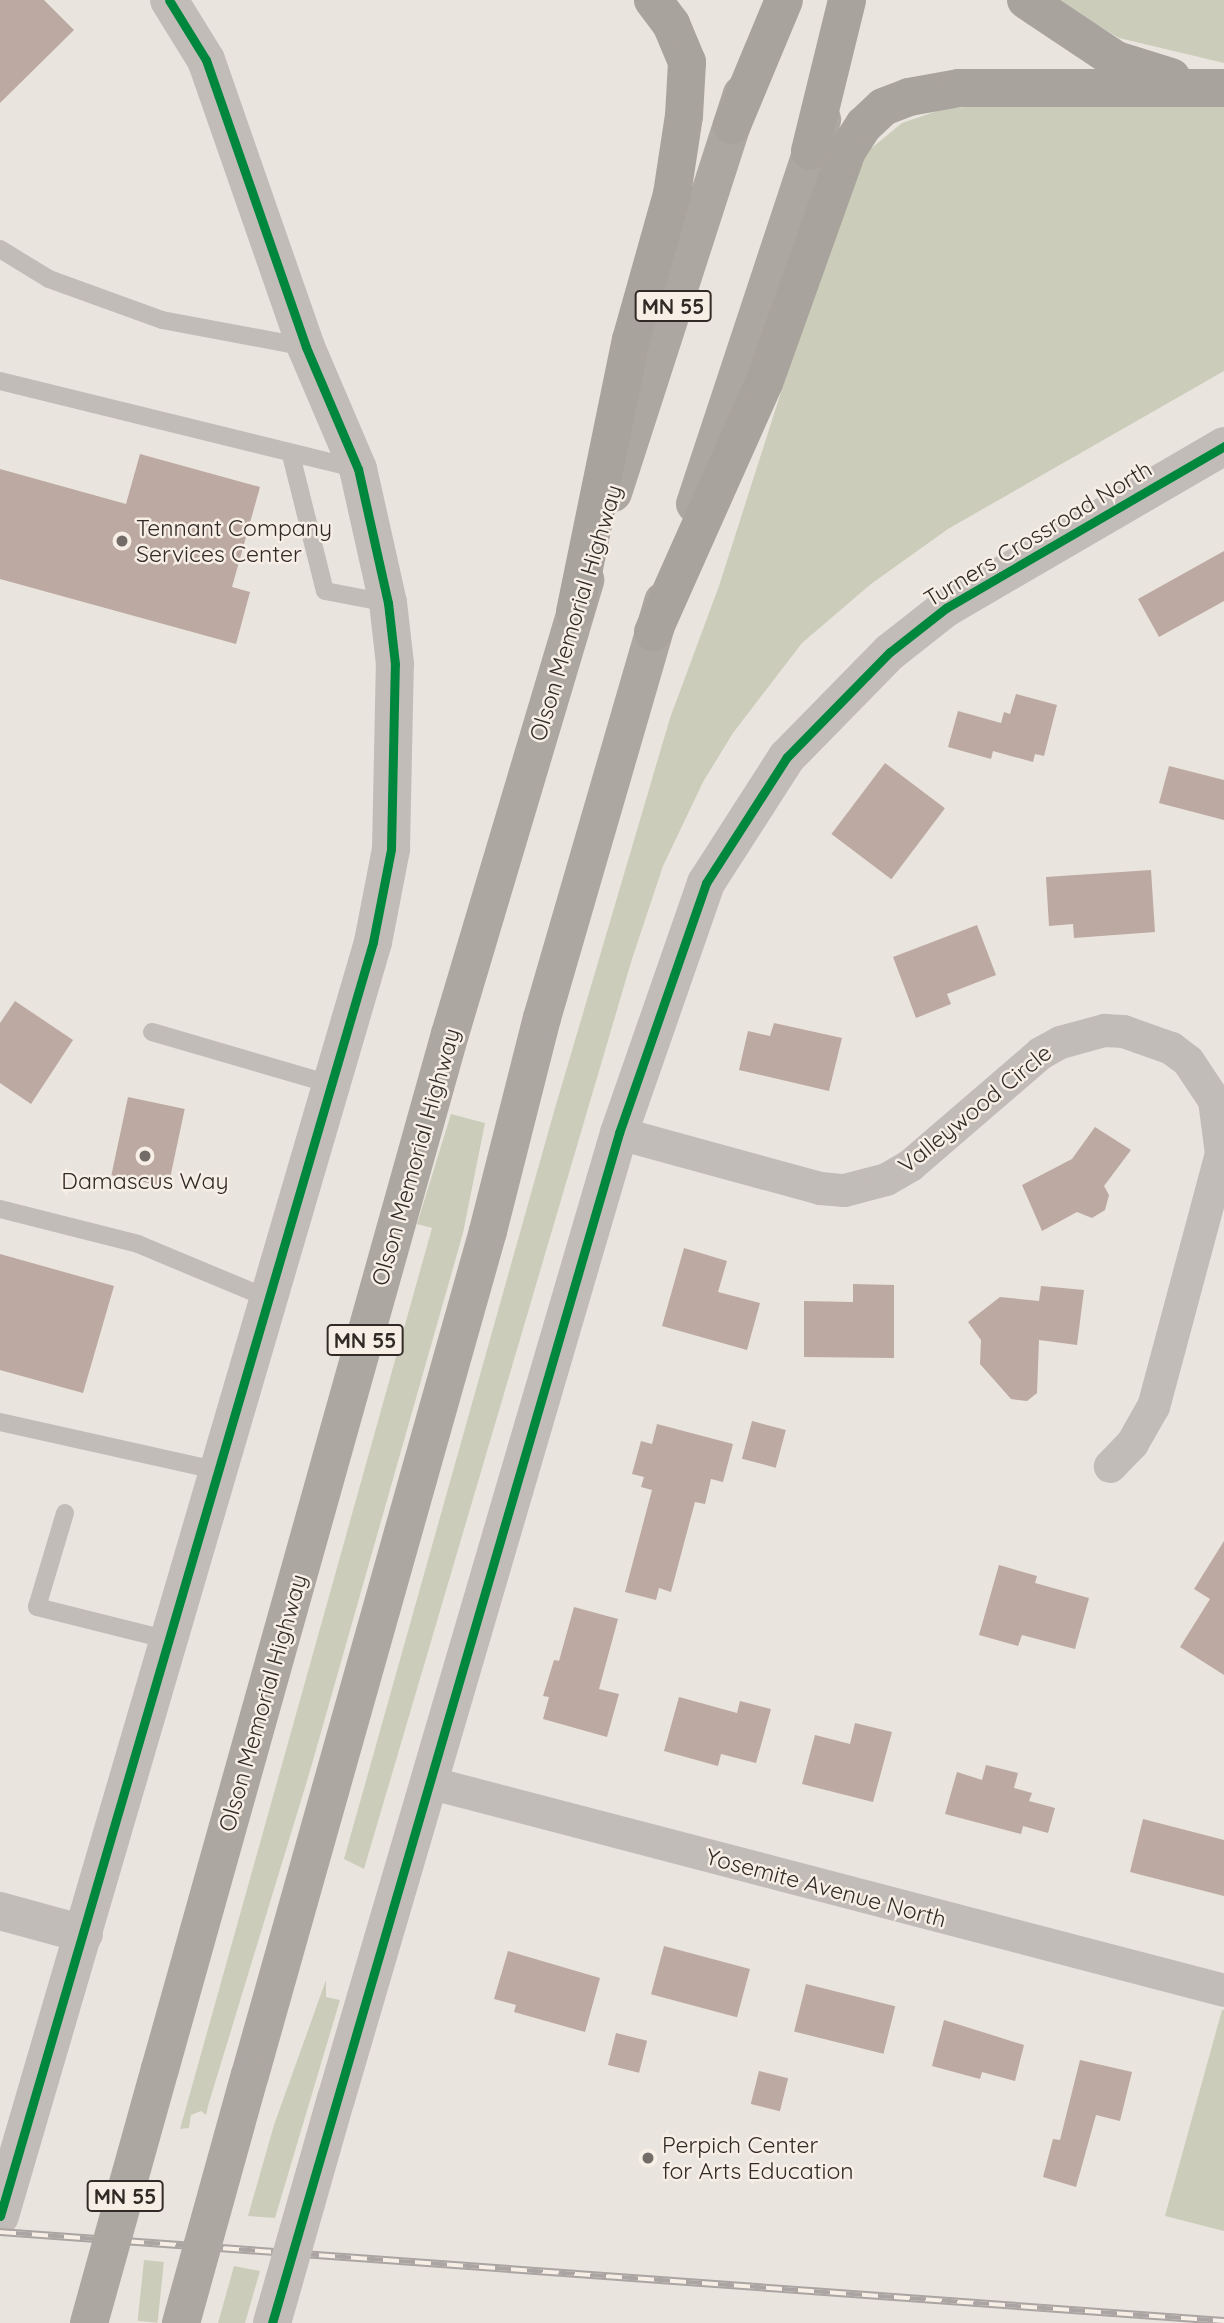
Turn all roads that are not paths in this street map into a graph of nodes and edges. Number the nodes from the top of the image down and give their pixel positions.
1 (169, 0) edge
2 (653, 0) edge
3 (775, 0) edge
4 (784, 0) edge
5 (847, 0) edge
6 (865, 0) edge
7 (1026, 0) edge
8 (1224, 87) edge
9 (732, 125) junction
10 (810, 151) junction
11 (0, 249) edge
12 (306, 347) junction
13 (0, 381) edge
14 (1224, 446) edge
15 (291, 455) junction
16 (358, 469) junction
17 (388, 603) junction
18 (575, 612) junction
19 (653, 632) junction
20 (152, 1031) dead end
21 (330, 1084) junction
22 (619, 1133) junction
23 (0, 1209) edge
24 (267, 1298) junction
25 (0, 1422) edge
26 (1110, 1466) dead end
27 (220, 1471) junction
28 (65, 1513) dead end
29 (169, 1640) junction
30 (428, 1782) junction
31 (0, 1910) edge
32 (84, 1934) junction
33 (1224, 1990) edge
34 (0, 2216) edge
35 (89, 2323) edge
36 (181, 2323) edge
37 (272, 2323) edge

1 - 12 street
2 - 18 highway
3 - 9 highway, Olson Memorial Highway / MN 55
4 - 9 highway
5 - 10 highway
6 - 10 highway
7 - 8 highway
8 - 19 highway
9 - 18 highway, Olson Memorial Highway / MN 55
10 - 19 highway
11 - 12 lane
12 - 16 street
13 - 15 lane
14 - 22 street, Turners Crossroad North
15 - 16 lane
15 - 17 lane
16 - 17 street
17 - 21 street
18 - 35 highway, Olson Memorial Highway / MN 55, bridge
19 - 36 highway, bridge
20 - 21 lane
21 - 24 street
22 - 26 street, Valleywood Circle
22 - 30 street, Turners Crossroad North
23 - 24 lane
24 - 27 street
25 - 27 lane
27 - 29 street
28 - 29 lane
29 - 32 street
30 - 33 street, Yosemite Avenue North
30 - 37 street, Turners Crossroad North, bridge
31 - 32 street
32 - 34 street

